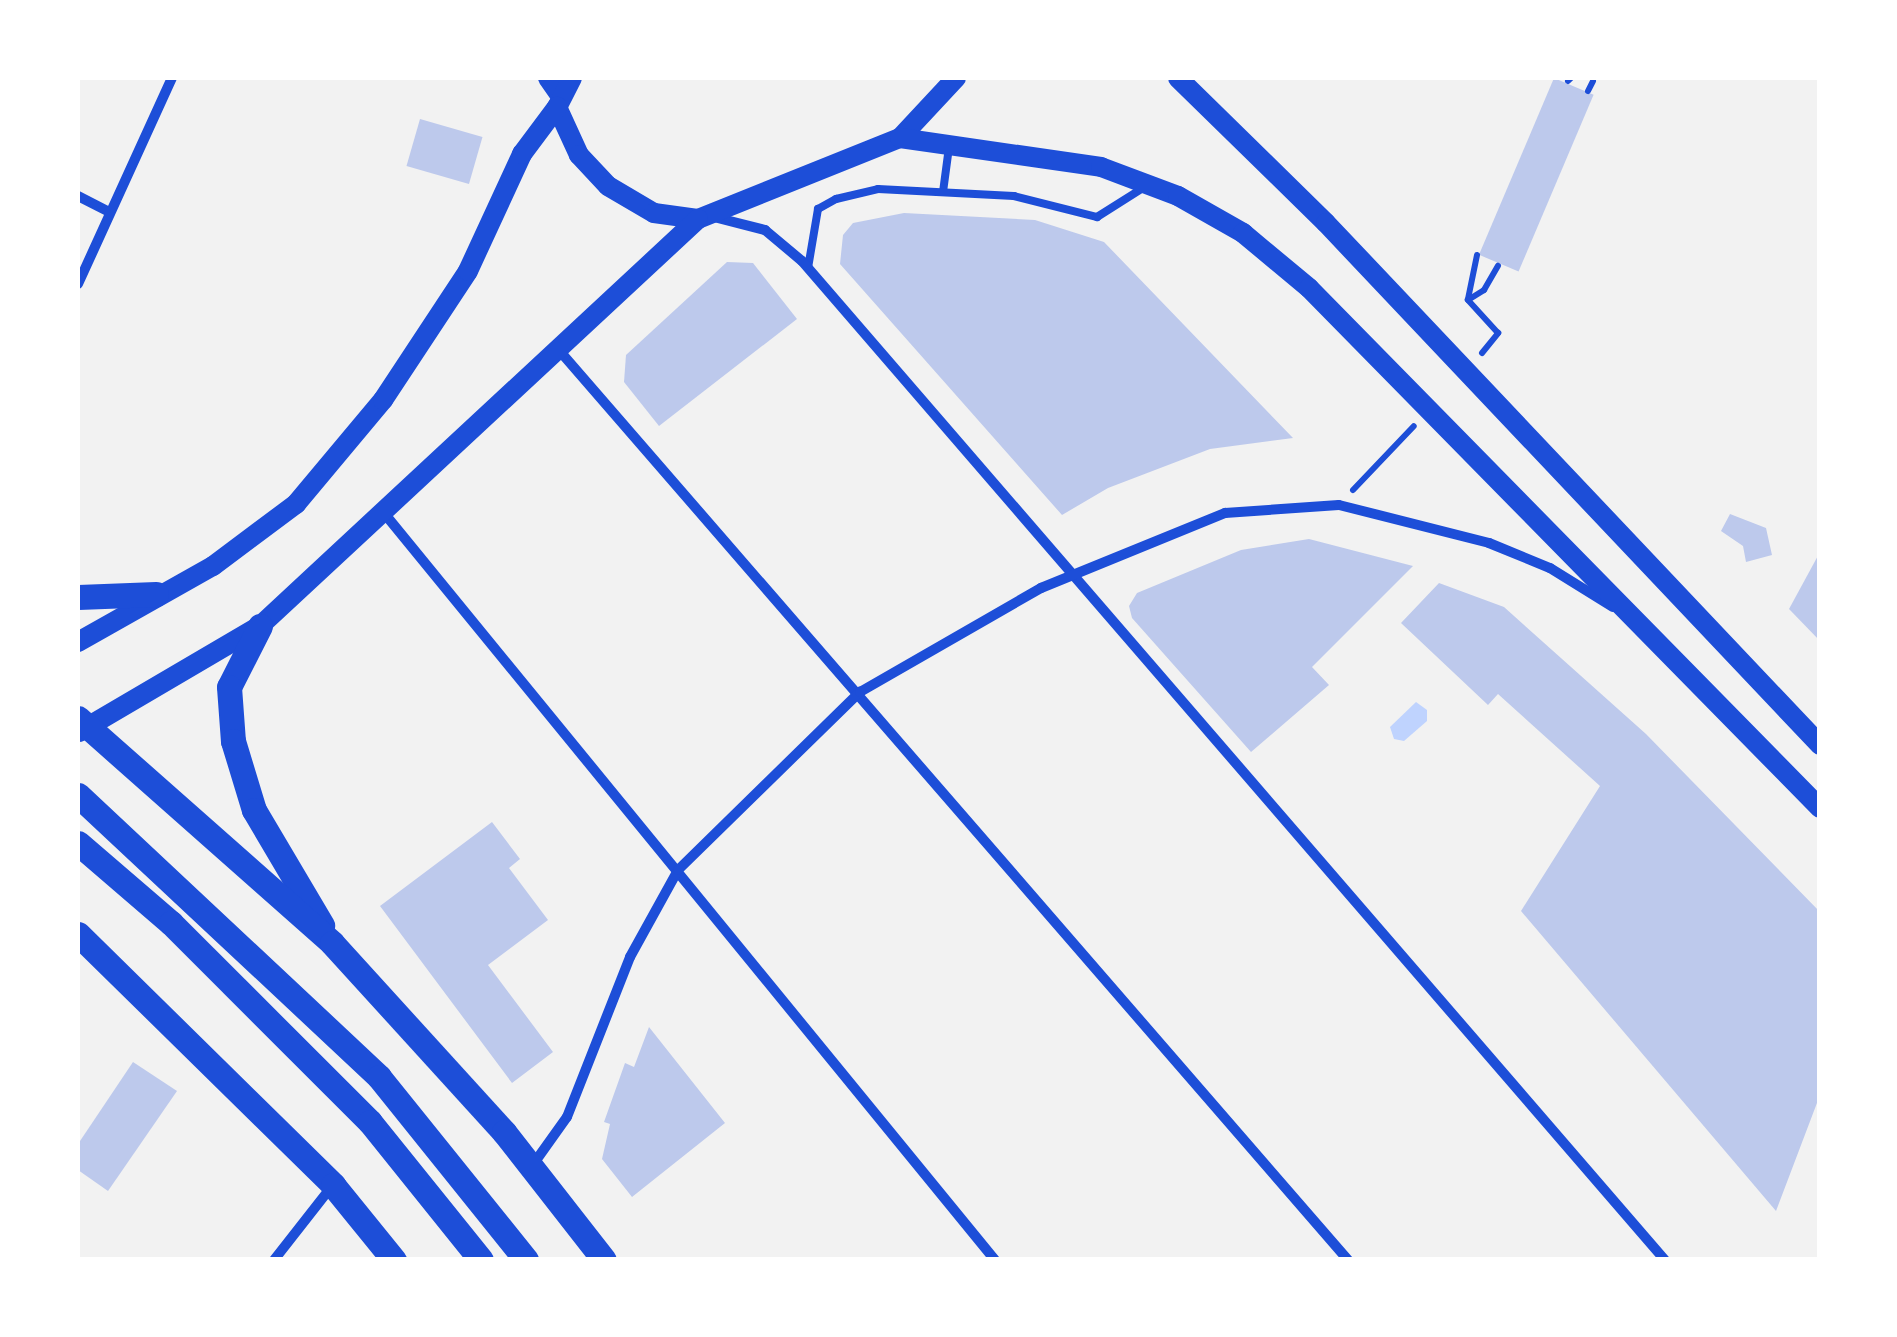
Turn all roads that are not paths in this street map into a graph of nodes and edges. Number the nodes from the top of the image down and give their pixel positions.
1 (172, 78) edge
2 (956, 78) edge
3 (1178, 78) edge
4 (559, 89) edge
5 (900, 138) junction
6 (950, 144) junction
7 (1147, 185) junction
8 (944, 192) junction
9 (78, 196) edge
10 (110, 212) junction
11 (703, 218) junction
12 (808, 268) junction
13 (78, 284) edge
14 (558, 348) junction
15 (384, 513) junction
16 (1069, 577) junction
17 (156, 594) junction
18 (78, 597) edge
19 (1637, 621) junction
20 (260, 626) junction
21 (78, 642) edge
22 (860, 692) junction
23 (81, 726) edge
24 (1820, 744) edge
25 (78, 795) edge
26 (1820, 808) edge
27 (78, 843) edge
28 (678, 870) junction
29 (78, 934) edge
30 (332, 942) junction
31 (531, 1167) junction
32 (333, 1185) junction
33 (274, 1260) edge
34 (394, 1260) edge
35 (481, 1260) edge
36 (526, 1260) edge
37 (604, 1260) edge
38 (995, 1260) edge
39 (1348, 1260) edge
40 (1665, 1260) edge

1 - 10 street
2 - 5 main road
3 - 24 main road
4 - 11 main road
4 - 17 main road
5 - 6 main road
5 - 11 main road
6 - 7 main road
6 - 8 lane
7 - 8 lane
7 - 19 main road
8 - 12 lane
9 - 10 street
10 - 13 street
11 - 12 street
11 - 14 main road
12 - 16 street
14 - 15 main road
14 - 22 street
15 - 20 main road
15 - 28 street
16 - 19 street
16 - 22 street
16 - 40 street
17 - 18 main road
17 - 21 main road
19 - 26 main road
20 - 23 main road
20 - 30 main road
22 - 28 street
22 - 39 street
23 - 30 main road
25 - 36 main road
27 - 35 main road
28 - 31 street
28 - 38 street
29 - 32 main road
30 - 31 main road
31 - 37 main road
32 - 33 street
32 - 34 main road

